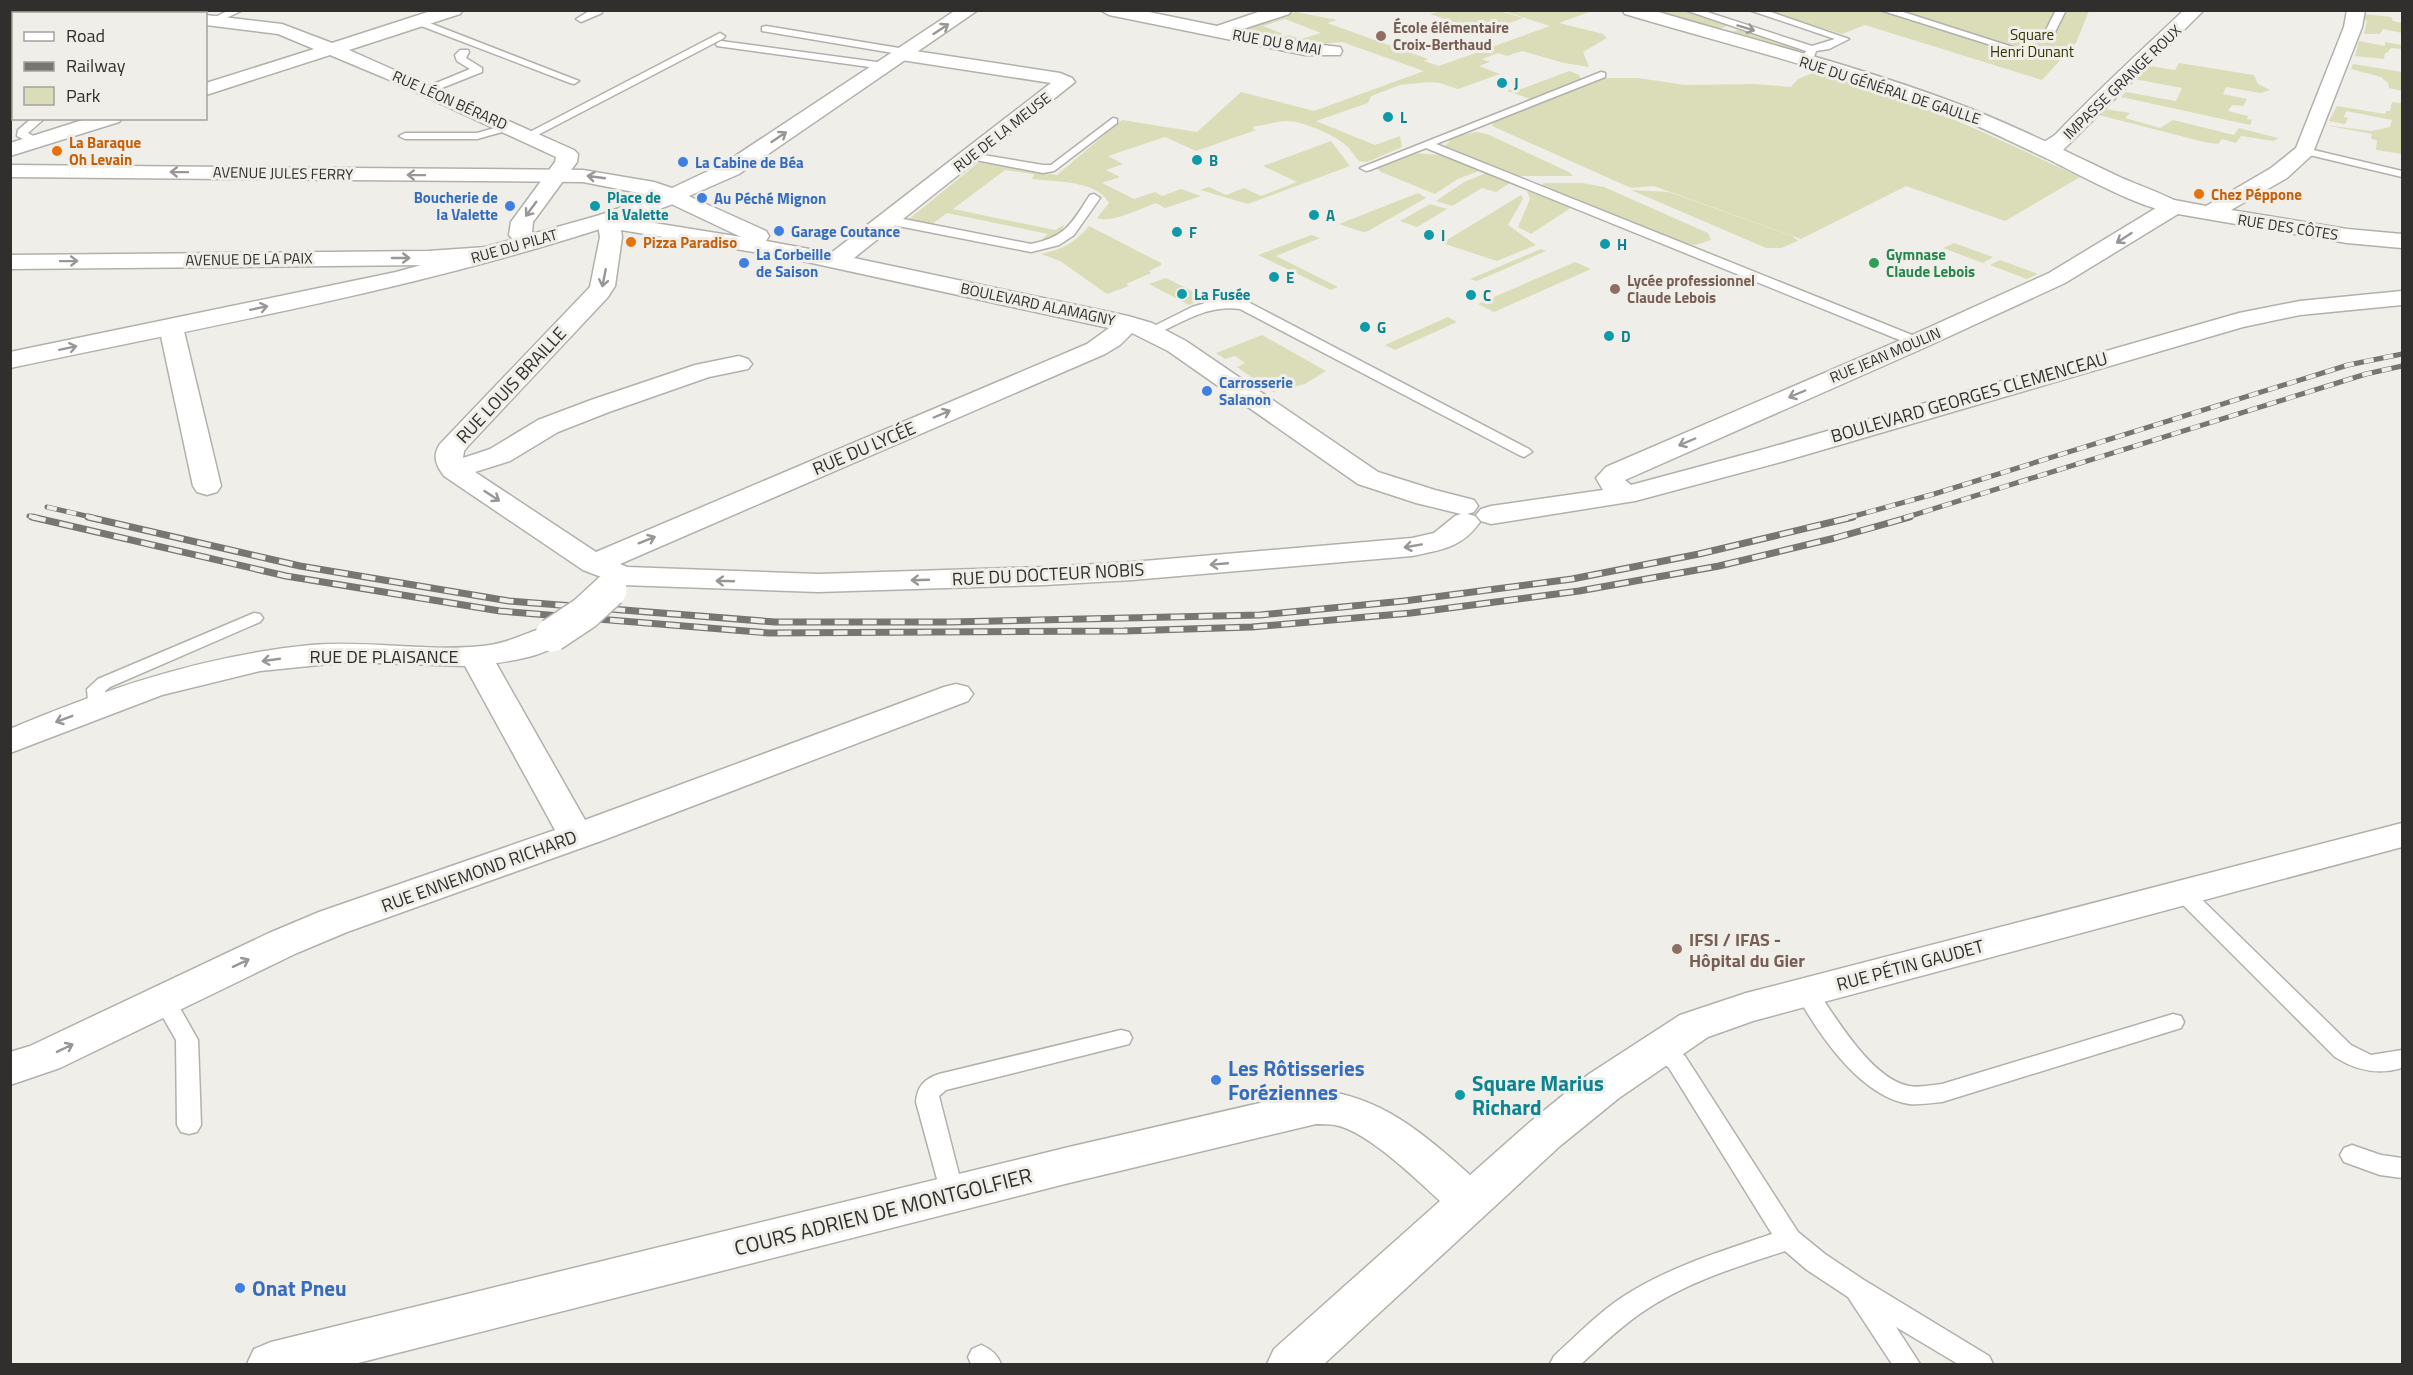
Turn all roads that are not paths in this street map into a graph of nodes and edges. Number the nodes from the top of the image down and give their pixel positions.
1 (238, 10) edge
2 (454, 10) edge
3 (596, 10) edge
4 (969, 10) edge
5 (1109, 10) edge
6 (1282, 10) edge
7 (1631, 10) edge
8 (1690, 10) edge
9 (1754, 10) edge
10 (1885, 10) edge
11 (2061, 10) edge
12 (2195, 10) edge
13 (2356, 10) edge
14 (581, 19) dead end
15 (209, 20) edge
16 (419, 22) junction
17 (766, 29) dead end
18 (2051, 30) dead end
19 (1221, 31) junction
20 (773, 39) dead end
21 (332, 49) junction
22 (2017, 50) dead end
23 (1333, 51) dead end
24 (464, 52) dead end
25 (1805, 55) junction
26 (897, 57) junction
27 (1601, 75) dead end
28 (574, 81) dead end
29 (207, 89) edge
30 (428, 90) junction
31 (37, 120) edge
32 (106, 120) edge
33 (1113, 121) dead end
34 (509, 127) junction
35 (405, 136) dead end
36 (528, 136) junction
37 (38, 142) junction
38 (1427, 145) junction
39 (2046, 149) junction
40 (10, 150) edge
41 (2305, 151) junction
42 (971, 156) junction
43 (1366, 168) dead end
44 (10, 171) edge
45 (2403, 174) edge
46 (556, 175) junction
47 (673, 196) junction
48 (1094, 198) dead end
49 (2174, 207) junction
50 (2213, 214) junction
51 (608, 220) junction
52 (888, 220) junction
53 (532, 241) junction
54 (2403, 241) edge
55 (789, 251) junction
56 (487, 254) junction
57 (837, 261) junction
58 (10, 262) edge
59 (2403, 298) edge
60 (171, 327) junction
61 (1139, 327) junction
62 (1917, 342) junction
63 (10, 360) edge
64 (739, 364) dead end
65 (1524, 452) dead end
66 (454, 470) junction
67 (207, 486) dead end
68 (1626, 495) junction
69 (1473, 513) junction
70 (594, 564) junction
71 (616, 583) junction
72 (254, 618) dead end
73 (476, 656) junction
74 (956, 694) dead end
75 (101, 705) junction
76 (10, 742) edge
77 (2403, 835) edge
78 (576, 836) junction
79 (2182, 892) junction
80 (1806, 992) junction
81 (164, 1000) junction
82 (2173, 1022) dead end
83 (1121, 1038) dead end
84 (1660, 1048) junction
85 (2403, 1059) edge
86 (10, 1069) edge
87 (189, 1125) dead end
88 (2352, 1155) dead end
89 (2403, 1168) edge
90 (952, 1194) junction
91 (1471, 1202) junction
92 (1789, 1239) junction
93 (1855, 1288) junction
94 (271, 1365) edge
95 (1291, 1365) edge
96 (1563, 1365) edge
97 (1907, 1365) edge
98 (1980, 1365) edge

1 - 15 lane
2 - 16 street
3 - 14 lane
26 -> 4 street, RUE DU PILAT
5 - 19 street, RUE DU 8 MAI
6 - 19 street, RUE DU 8 MAI
7 - 25 street, RUE DU GÉNÉRAL DE GAULLE
8 -> 25 lane
9 - 25 lane
10 - 22 lane
11 - 18 lane
12 - 39 street, IMPASSE GRANGE ROUX
13 - 41 street
15 - 21 street, RUE LÉON BÉRARD
16 - 21 street
16 - 28 lane
17 - 26 lane
19 - 23 street, RUE DU 8 MAI
20 - 26 lane
21 - 29 street
21 - 30 street, RUE LÉON BÉRARD
24 - 30 lane
25 - 39 street, RUE DU GÉNÉRAL DE GAULLE
26 - 36 lane
26 - 42 street, RUE DE LA MEUSE
47 -> 26 street, RUE DU PILAT
27 - 38 lane
30 - 34 street, RUE LÉON BÉRARD
31 - 37 lane
32 - 37 street
33 - 42 lane
34 - 35 lane
34 - 36 street, RUE LÉON BÉRARD
36 - 46 street, RUE LÉON BÉRARD
37 - 40 street
38 - 43 lane
38 - 62 lane
39 - 49 street, RUE DU GÉNÉRAL DE GAULLE
41 - 45 lane
41 - 50 street
42 - 52 street, RUE DE LA MEUSE
46 -> 44 street, AVENUE JULES FERRY
47 -> 46 street, AVENUE JULES FERRY
46 -> 53 street
47 - 51 street, RUE DU PILAT
47 - 55 street, AVENUE JULES FERRY
48 - 52 lane
49 - 50 street, RUE DES CÔTES
49 -> 62 street, RUE JEAN MOULIN
50 - 54 street, RUE DES CÔTES
51 - 53 street, RUE DU PILAT
51 - 55 street, BOULEVARD ALAMAGNY
51 -> 66 street, RUE LOUIS BRAILLE
52 - 57 street, RUE DE LA MEUSE
53 - 56 street, RUE DU PILAT
55 - 57 street, BOULEVARD ALAMAGNY
58 -> 56 street, AVENUE DE LA PAIX
60 -> 56 street, RUE DU PILAT
57 - 61 street, BOULEVARD ALAMAGNY
59 - 68 street, BOULEVARD GEORGES CLEMENCEAU
63 -> 60 street, RUE DU PILAT
60 - 67 street
61 - 65 lane
61 - 69 street, BOULEVARD ALAMAGNY
70 -> 61 street, RUE DU LYCÉE
62 -> 68 street, RUE JEAN MOULIN
64 - 66 street
66 -> 70 street, RUE LOUIS BRAILLE
68 - 69 street, BOULEVARD GEORGES CLEMENCEAU
69 -> 71 street, RUE DU DOCTEUR NOBIS
70 - 71 street, RUE LOUIS BRAILLE
71 - 73 street, RUE DE PLAISANCE, bridge
72 - 75 lane
73 -> 75 street, RUE DE PLAISANCE
73 - 78 street
74 - 78 street, RUE ENNEMOND RICHARD
75 -> 76 street, RUE DE PLAISANCE
77 - 79 street, RUE PÉTIN GAUDET
81 -> 78 street, RUE ENNEMOND RICHARD
79 - 80 street, RUE PÉTIN GAUDET
79 - 85 lane
80 - 82 lane
80 - 84 street, RUE PÉTIN GAUDET
86 -> 81 street, RUE ENNEMOND RICHARD
81 - 87 lane
83 - 90 lane
84 - 91 street, RUE PÉTIN GAUDET
84 - 92 lane
88 - 89 lane
90 - 91 street, COURS ADRIEN DE MONTGOLFIER
90 - 94 street, COURS ADRIEN DE MONTGOLFIER
91 - 95 street, RUE PÉTIN GAUDET
92 - 93 lane
92 - 96 lane
93 - 97 lane
93 - 98 lane

